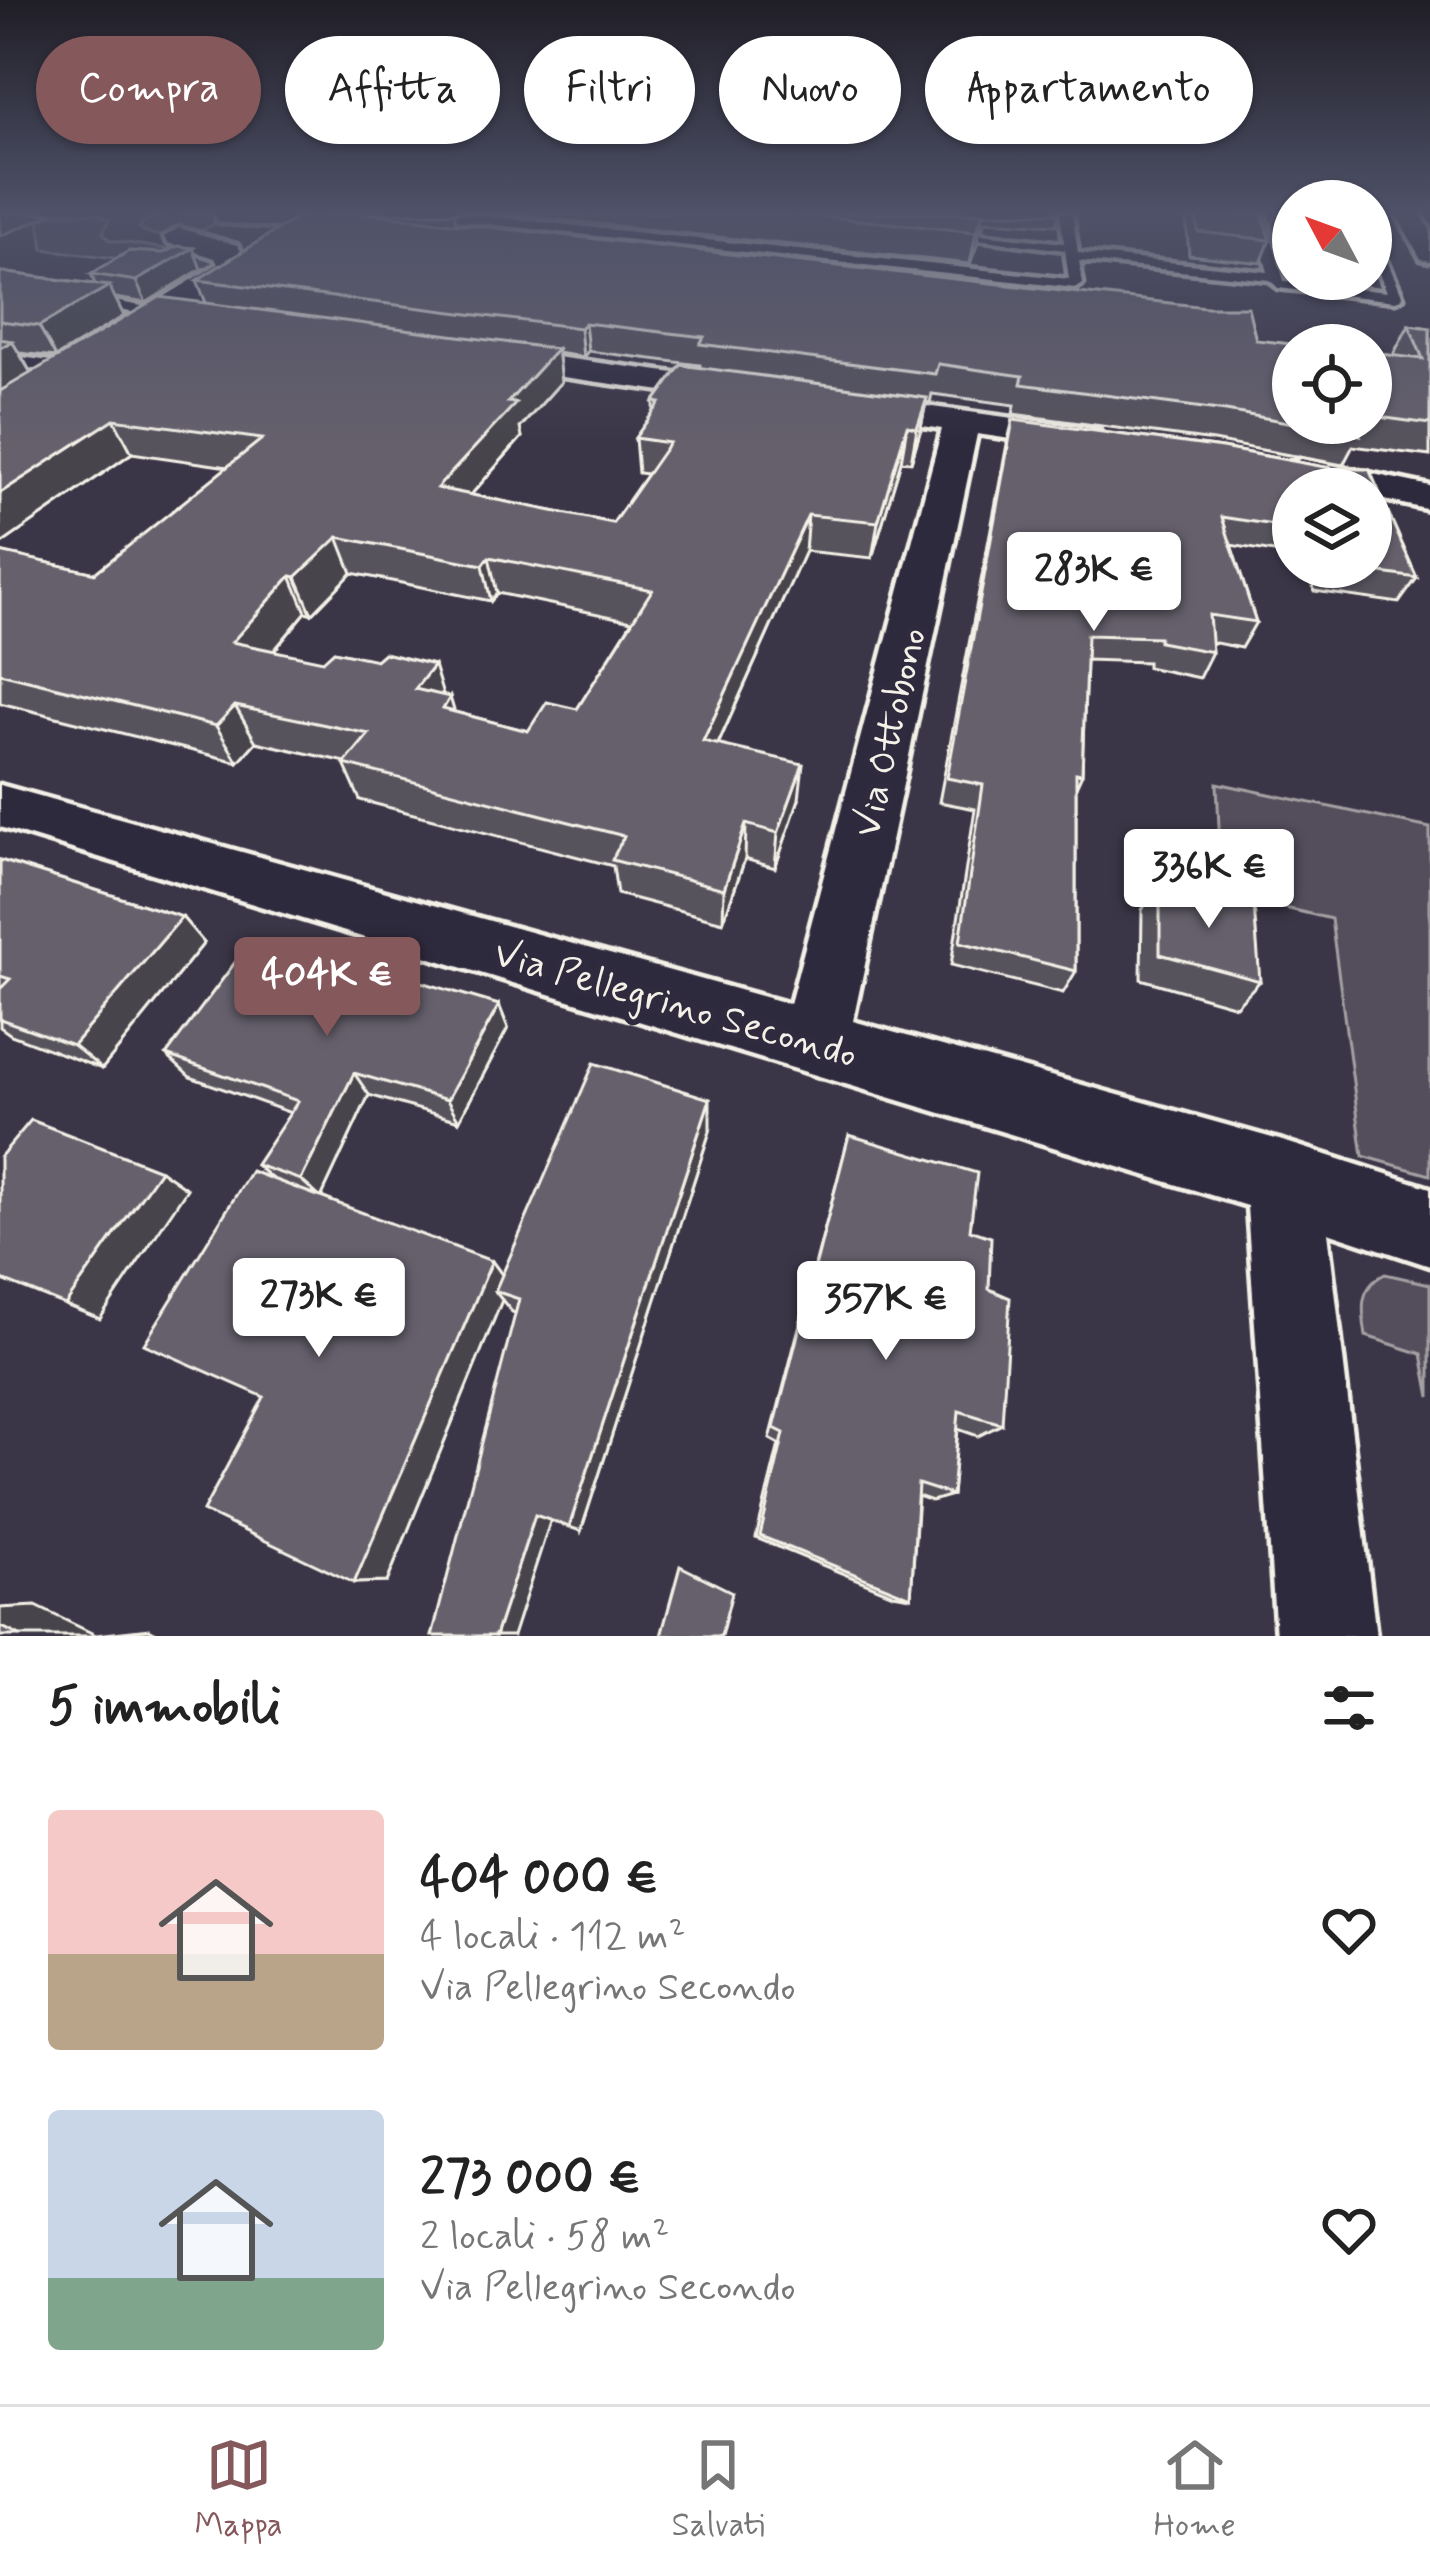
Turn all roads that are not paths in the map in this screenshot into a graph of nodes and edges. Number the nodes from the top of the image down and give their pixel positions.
1 (201, 289) edge
2 (919, 289) edge
3 (62, 297) edge
4 (1092, 309) edge
5 (163, 314) junction
6 (208, 320) edge
7 (459, 354) edge
8 (0, 359) edge
9 (71, 369) junction
10 (0, 414) edge
11 (962, 422) junction
12 (1121, 444) edge
13 (1257, 463) edge
14 (1430, 498) edge
15 (0, 806) edge
16 (814, 1042) junction
17 (1283, 1179) junction
18 (1430, 1226) edge
19 (1326, 1636) edge

1 - 5 street
2 - 4 street
3 - 5 lane
5 - 6 street
5 - 9 street
7 - 11 street
8 - 9 lane
9 - 10 street
11 - 12 street
11 - 16 street, Via Ottobono
13 - 14 street
15 - 16 street, Via Pellegrino Secondo
16 - 17 street, Via Pellegrino Secondo
17 - 18 street, Via Pellegrino Secondo
17 - 19 street

